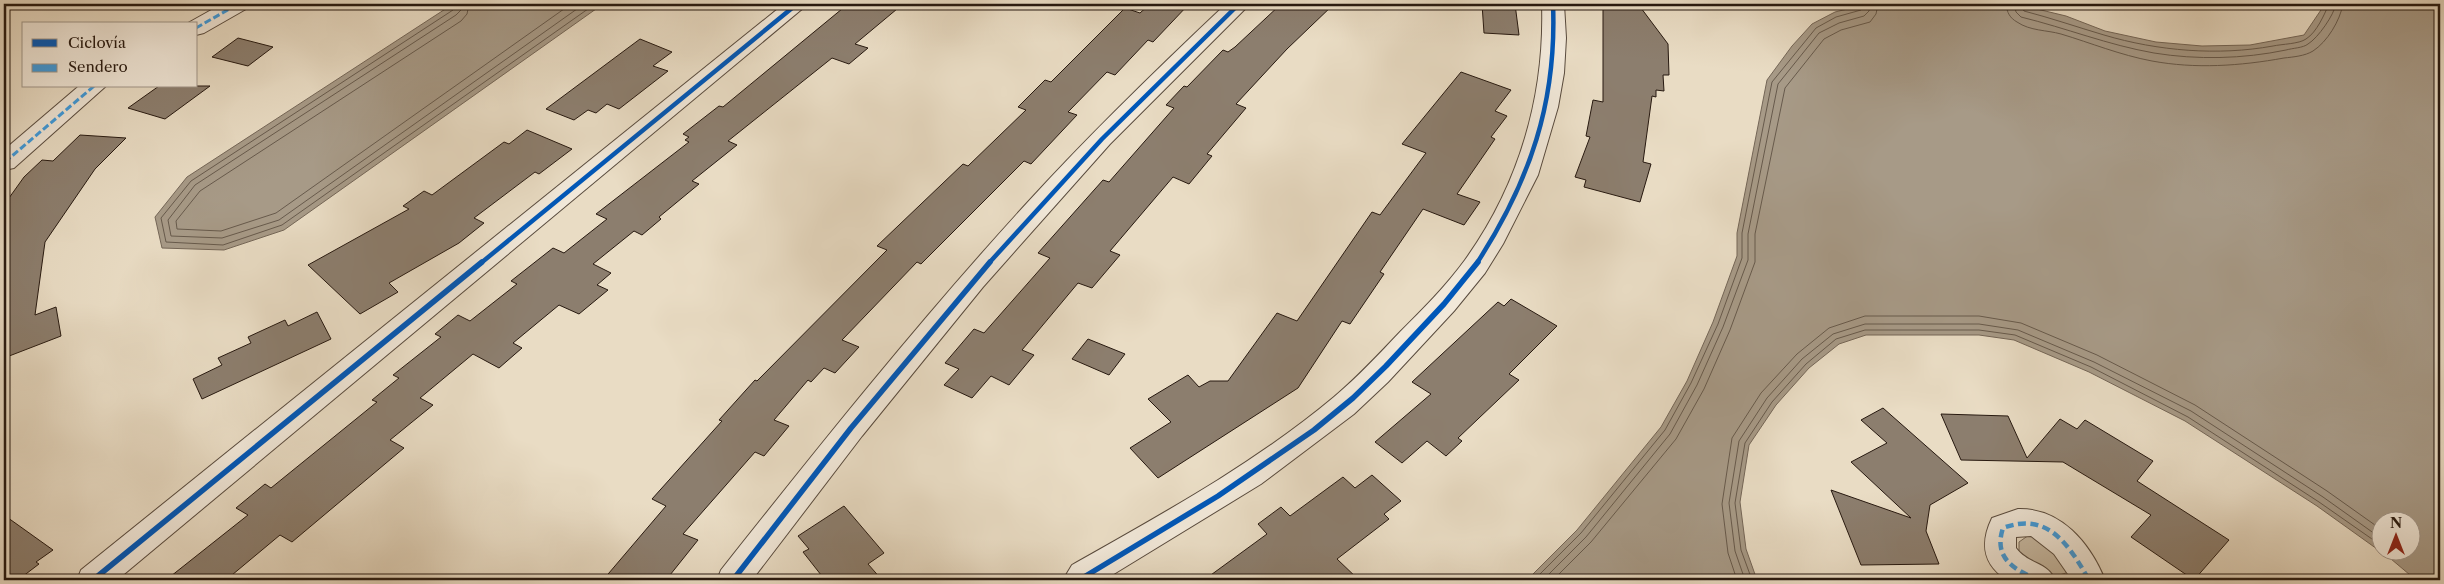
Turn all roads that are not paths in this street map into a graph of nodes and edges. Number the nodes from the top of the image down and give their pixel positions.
1 (238, 4) edge
2 (797, 4) edge
3 (1239, 4) edge
4 (1553, 4) edge
5 (198, 27) edge
6 (92, 88) edge
7 (4, 162) edge
8 (1078, 579) edge
9 (93, 580) edge
10 (733, 580) edge
11 (2039, 580) edge
12 (2089, 580) edge

1 - 5 street
2 - 9 street
3 - 10 street
4 - 8 street
6 - 7 street
11 - 12 street

